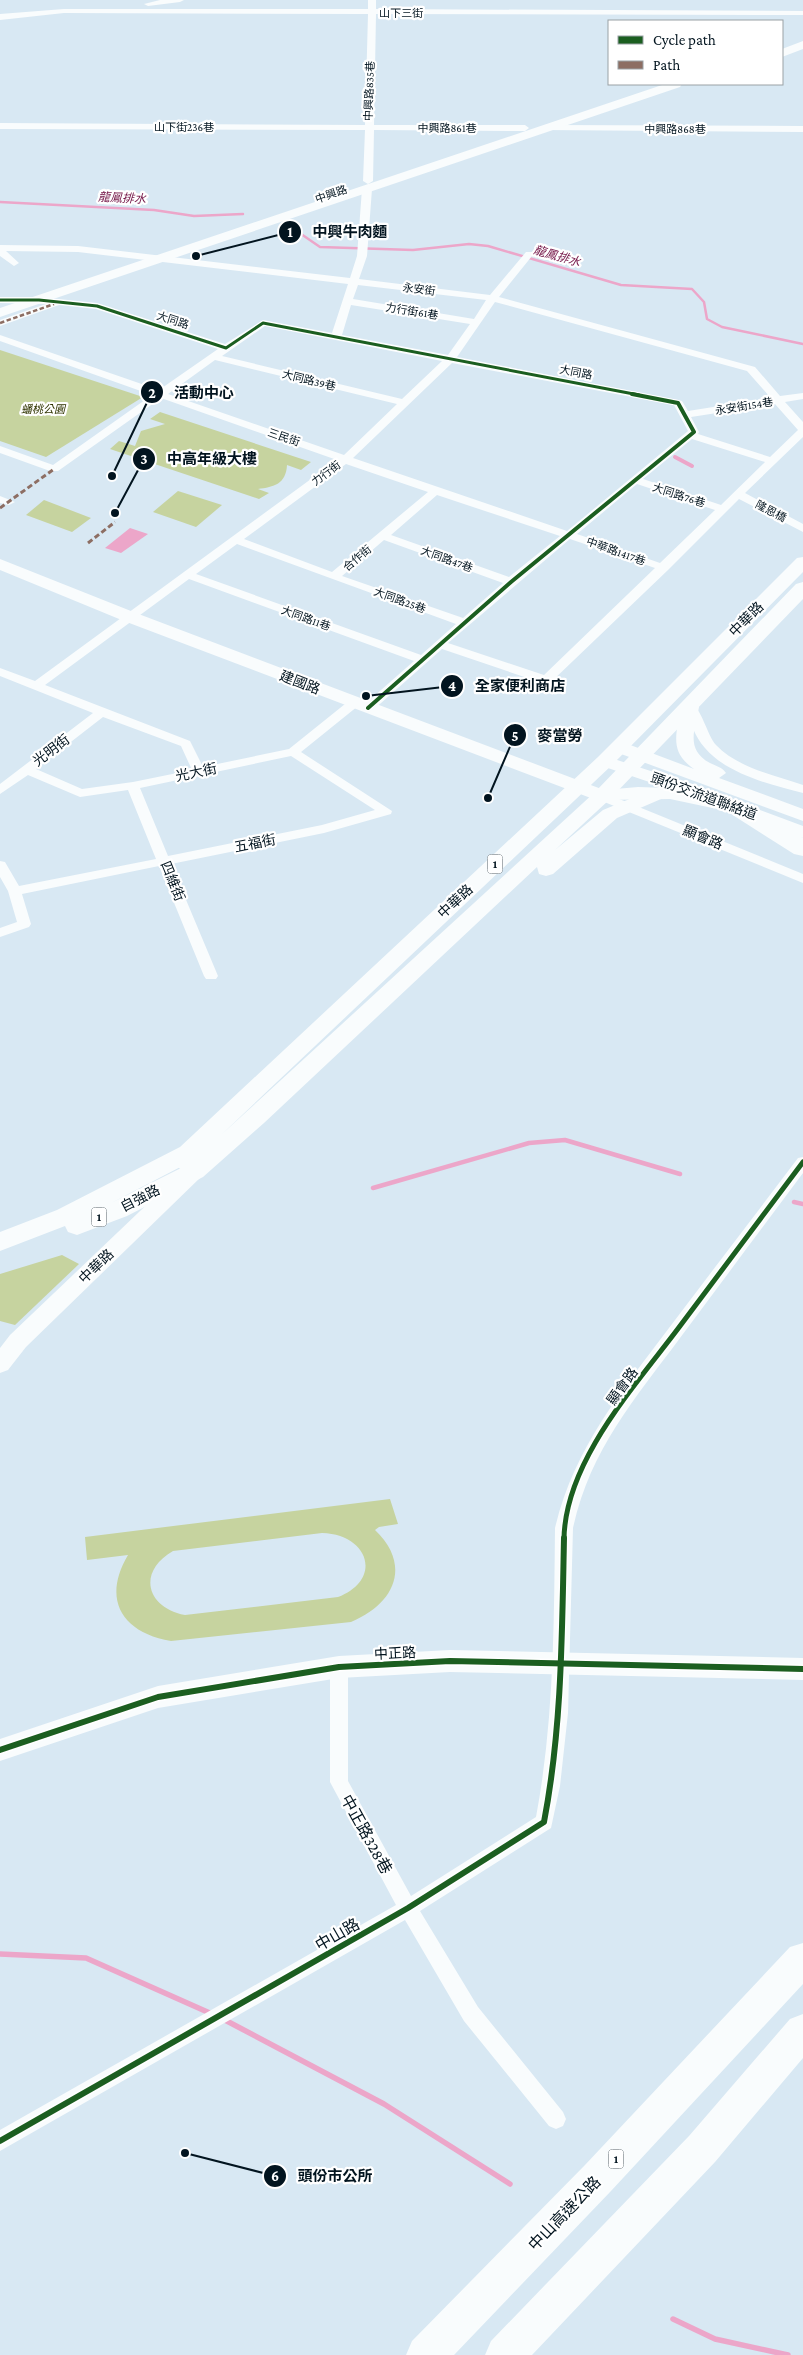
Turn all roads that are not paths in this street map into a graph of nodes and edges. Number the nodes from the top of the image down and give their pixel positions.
1 (180, 0) edge
2 (372, 0) edge
3 (64, 11) junction
4 (371, 13) junction
5 (803, 13) edge
6 (0, 16) edge
7 (803, 35) edge
8 (803, 40) edge
9 (783, 42) edge
10 (803, 45) edge
11 (783, 47) edge
12 (783, 53) edge
13 (659, 85) edge
14 (673, 85) edge
15 (688, 85) edge
16 (582, 116) junction
17 (0, 126) edge
18 (368, 128) junction
19 (525, 128) junction
20 (547, 128) junction
21 (803, 129) edge
22 (368, 185) junction
23 (0, 250) edge
24 (528, 256) dead end
25 (143, 257) junction
26 (162, 258) junction
27 (14, 262) dead end
28 (353, 281) junction
29 (493, 298) junction
30 (0, 300) edge
31 (28, 300) junction
32 (347, 301) junction
33 (59, 302) junction
34 (0, 305) edge
35 (0, 313) edge
36 (476, 322) junction
37 (0, 323) edge
38 (336, 337) junction
39 (0, 338) edge
40 (226, 348) junction
41 (214, 357) junction
42 (450, 358) junction
43 (162, 394) junction
44 (803, 396) edge
45 (779, 400) junction
46 (404, 404) junction
47 (685, 415) junction
48 (803, 430) edge
49 (690, 434) junction
50 (0, 449) edge
51 (347, 458) junction
52 (773, 461) junction
53 (634, 480) junction
54 (436, 491) junction
55 (738, 494) junction
56 (723, 509) junction
57 (803, 529) edge
58 (569, 534) junction
59 (383, 536) junction
60 (237, 540) junction
61 (803, 562) edge
62 (0, 564) edge
63 (664, 568) junction
64 (189, 575) junction
65 (334, 576) junction
66 (511, 582) junction
67 (803, 588) edge
68 (131, 617) junction
69 (465, 623) junction
70 (441, 645) junction
71 (422, 660) junction
72 (0, 672) edge
73 (36, 686) junction
74 (361, 705) junction
75 (690, 707) junction
76 (102, 712) junction
77 (293, 752) junction
78 (612, 754) junction
79 (636, 762) junction
80 (26, 769) junction
81 (199, 772) junction
82 (133, 786) junction
83 (576, 788) junction
84 (803, 789) edge
85 (0, 790) edge
86 (661, 792) junction
87 (613, 806) junction
88 (736, 807) junction
89 (803, 807) edge
90 (803, 815) edge
91 (803, 832) edge
92 (803, 849) edge
93 (165, 861) junction
94 (0, 866) edge
95 (803, 880) edge
96 (15, 891) junction
97 (0, 933) edge
98 (211, 976) dead end
99 (352, 998) junction
100 (372, 1007) junction
101 (803, 1162) edge
102 (187, 1164) junction
103 (0, 1242) edge
104 (0, 1257) edge
105 (0, 1364) edge
106 (561, 1664) junction
107 (339, 1667) junction
108 (803, 1669) edge
109 (0, 1750) edge
110 (408, 1908) junction
111 (803, 1959) edge
112 (803, 2031) edge
113 (556, 2119) dead end
114 (0, 2141) edge
115 (426, 2355) edge
116 (505, 2355) edge

1 - 3 street
2 - 4 street, 中興路835巷
3 - 4 street, 山下三街
3 - 6 street, 山下三街
4 - 5 street, 山下三街
4 - 18 street, 中興路835巷
7 - 9 street
8 - 11 street
10 - 12 street
13 - 19 street, 中興路
14 - 16 street, 中興路
15 - 16 street, 中興路
16 - 20 street, 中興路
17 - 18 street, 山下街236巷
18 - 19 street, 中興路861巷
18 - 22 street, 中興路835巷
19 - 20 street
19 - 22 street, 中興路
20 - 21 street, 中興路868巷
20 - 22 street, 中興路
22 - 25 street, 中興路
22 - 26 street, 中興路
22 - 28 street, 中興路835巷
23 - 25 street, 永安街
23 - 27 street
24 - 29 street, 力行街
25 - 26 street, 永安街
25 - 31 street, 中興路
26 - 28 street, 永安街
26 - 31 street, 中興路
28 - 29 street, 永安街
28 - 32 street, 中興路835巷
29 - 36 street, 力行街
29 - 45 street, 永安街
30 - 31 street, 大同路
31 - 33 street, 大同路
31 - 34 street, 中興路
31 - 35 street, 中興路
32 - 36 street, 力行街61巷
32 - 38 street, 中興路835巷
33 - 37 street
33 - 40 street, 大同路
36 - 42 street, 力行街
38 - 40 street, 大同路
38 - 42 street, 大同路
39 - 43 street, 三民街
40 - 41 street
41 - 43 street
41 - 46 street, 大同路39巷
42 - 46 street, 力行街
42 - 47 street, 大同路
43 - 50 street
43 - 51 street, 三民街
44 - 45 street, 永安街154巷
45 - 47 street, 永安街154巷
45 - 48 street, 永安街
46 - 51 street, 力行街
47 - 49 street
48 - 52 street, 永安街
49 - 52 street
49 - 53 street
51 - 54 street, 三民街
51 - 60 street, 力行街
52 - 55 street, 永安街
53 - 56 street, 大同路76巷
53 - 58 street
54 - 58 street, 三民街
54 - 59 street, 合作街
55 - 56 street, 永安街
55 - 57 street, 隆恩橋
56 - 63 street, 永安街
58 - 63 street, 中華路1417巷
58 - 66 street
59 - 65 street, 合作街
59 - 66 street, 大同路47巷
60 - 64 street, 力行街
60 - 65 street, 合作街
61 - 78 main road, 中華路 / 1
62 - 68 street, 建國路
63 - 70 street, 永安街
64 - 68 street, 力行街
64 - 71 street, 大同路11巷
65 - 69 street, 大同路25巷
66 - 69 street
67 - 75 main road, 中華路 / 1
68 - 73 street, 力行街
68 - 74 street, 建國路
69 - 70 street
70 - 71 street
71 - 74 street
72 - 73 street
73 - 76 street
74 - 77 street, 光大街
74 - 83 street, 建國路
75 - 79 main road, 中華路 / 1
75 - 84 street
75 - 89 street
76 - 80 street, 光明街
76 - 81 street
77 - 81 street, 光大街
77 - 93 street, 五福街
78 - 79 street, 頭份交流道聯絡道
78 - 83 main road, 中華路 / 1
79 - 87 main road, 中華路 / 1
79 - 88 street, 頭份交流道聯絡道
79 - 90 street, 頭份交流道聯絡道
80 - 82 street, 光大街
80 - 85 street, 光明街
81 - 82 street, 光大街
82 - 93 street, 四維街
83 - 87 street, 建國路
83 - 99 main road, 中華路 / 1
86 - 87 main road
86 - 87 street
86 - 88 street
87 - 95 street, 顯會路
87 - 100 main road, 中華路 / 1
88 - 91 street, 頭份交流道聯絡道
88 - 92 highway
93 - 96 street, 五福街
93 - 98 street, 四維街
94 - 96 street
96 - 97 street
99 - 100 main road
99 - 102 main road, 中華路 / 1
100 - 102 main road, 中華路 / 1
101 - 106 street, 顯會路
102 - 103 main road, 自強路 / 1
102 - 104 main road, 自強路 / 1
102 - 105 street, 中華路
106 - 107 street, 中正路
106 - 108 street, 中正路
106 - 110 street, 中山路
107 - 109 street, 中正路
107 - 110 street, 中正路328巷
110 - 113 street, 中正路328巷
110 - 114 street, 中山路
111 - 115 highway, 中山高速公路 / 1
112 - 116 highway

